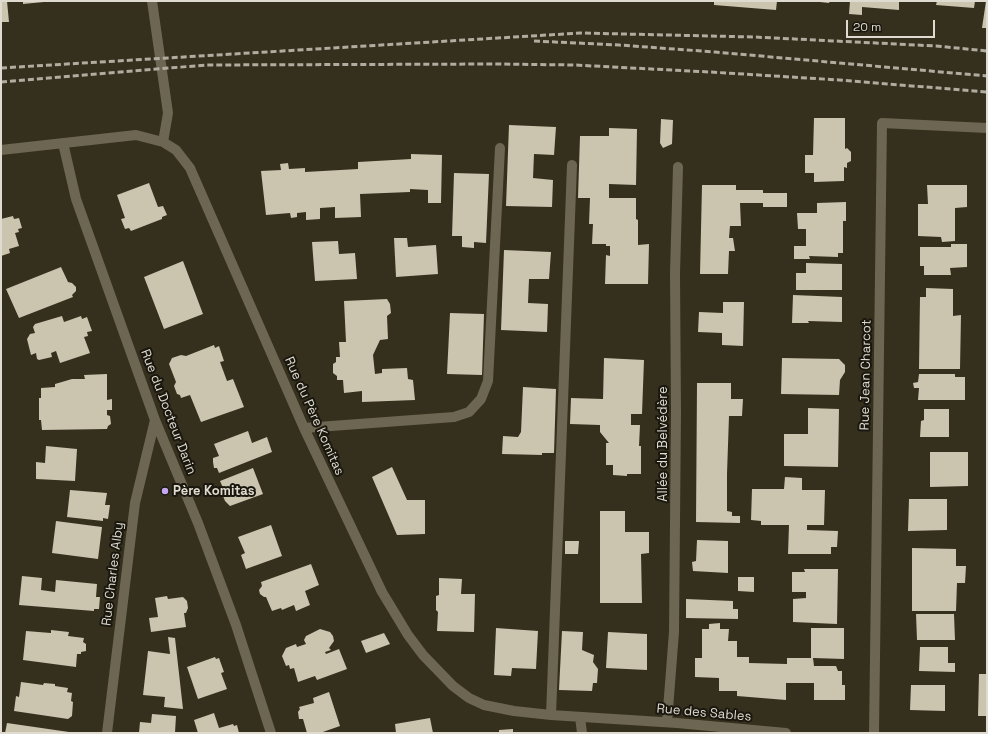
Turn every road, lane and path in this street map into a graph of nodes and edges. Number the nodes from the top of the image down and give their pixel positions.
1 (152, 1) edge
2 (987, 128) edge
3 (163, 142) junction
4 (63, 143) junction
5 (500, 148) dead end
6 (1, 150) edge
7 (572, 165) dead end
8 (678, 167) dead end
9 (155, 420) junction
10 (304, 428) junction
11 (551, 715) junction
12 (580, 716) junction
13 (619, 720) joint
14 (667, 722) junction
15 (107, 733) edge
16 (271, 733) edge
17 (582, 733) edge
18 (786, 733) edge
19 (874, 733) edge

1 - 3 street
2 - 19 street, Rue Jean Charcot
3 - 4 street, Rue du Père Komitas
3 - 10 street, Rue du Père Komitas
4 - 6 street, Rue du Père Komitas
4 - 9 street, Rue du Docteur Darin
5 - 10 street
7 - 11 street
8 - 14 street, Allée du Belvédère
9 - 15 street, Rue Charles Alby
9 - 16 street, Rue du Docteur Darin
10 - 11 street, Rue du Père Komitas
11 - 12 street, Rue du Père Komitas
12 - 13 street, Rue du Père Komitas
12 - 17 street
13 - 14 street, Rue des Sables
14 - 18 street, Rue des Sables

